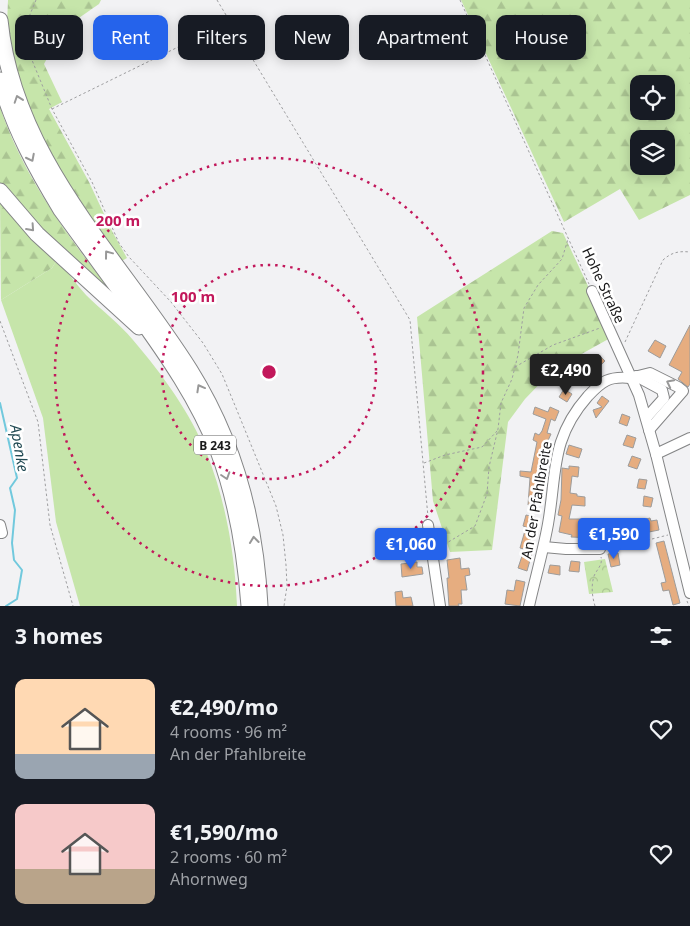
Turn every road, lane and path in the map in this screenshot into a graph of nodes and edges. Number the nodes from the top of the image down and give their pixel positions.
1 (36, 0) edge
2 (217, 0) edge
3 (460, 0) edge
4 (226, 15) edge
5 (0, 20) edge
6 (178, 47) edge
7 (253, 60) edge
8 (0, 80) edge
9 (52, 109) junction
10 (0, 191) edge
11 (568, 239) junction
12 (690, 252) edge
13 (592, 291) joint
14 (0, 321) edge
15 (1, 324) edge
16 (608, 325) junction
17 (159, 344) junction
18 (620, 352) junction
19 (515, 368) junction
20 (635, 376) junction
21 (646, 418) junction
22 (498, 429) junction
23 (649, 430) junction
24 (690, 438) edge
25 (656, 454) junction
26 (424, 463) junction
27 (0, 524) edge
28 (428, 525) joint
29 (0, 533) edge
30 (675, 533) junction
31 (544, 547) junction
32 (600, 549) junction
33 (432, 551) junction
34 (688, 595) edge
35 (73, 606) edge
36 (249, 606) edge
37 (260, 606) edge
38 (284, 606) edge
39 (440, 606) edge
40 (529, 606) edge
41 (595, 606) edge
42 (689, 606) edge

1 - 9 path
2 - 4 path
3 - 11 path, Hohe Straße
37 -> 5 highway, B 243
6 - 9 path
7 - 26 path
8 -> 17 highway, B 243
9 - 38 path
10 -> 17 highway
11 - 13 path, Hohe Straße
11 - 19 path
12 - 18 path
13 - 16 street, Hohe Straße
14 - 15 path
15 - 35 path
16 - 18 street, Hohe Straße
16 - 19 path
17 -> 36 highway, B 243
18 - 20 street, Hohe Straße
19 - 22 path
20 - 21 street, Hohe Straße
20 - 21 street
23 -> 20 street, An der Pfahlbreite
20 - 31 street, An der Pfahlbreite
21 - 23 street, Hohe Straße
22 - 26 path
22 - 33 path
23 - 25 street, Hohe Straße
24 - 25 street
25 - 30 street, Hohe Straße
26 - 28 path
27 - 29 street
28 - 33 street
30 - 32 path
30 - 34 street, Hohe Straße
31 - 32 street
31 - 40 street, An der Pfahlbreite
32 - 41 path
33 - 39 street
34 - 42 path

